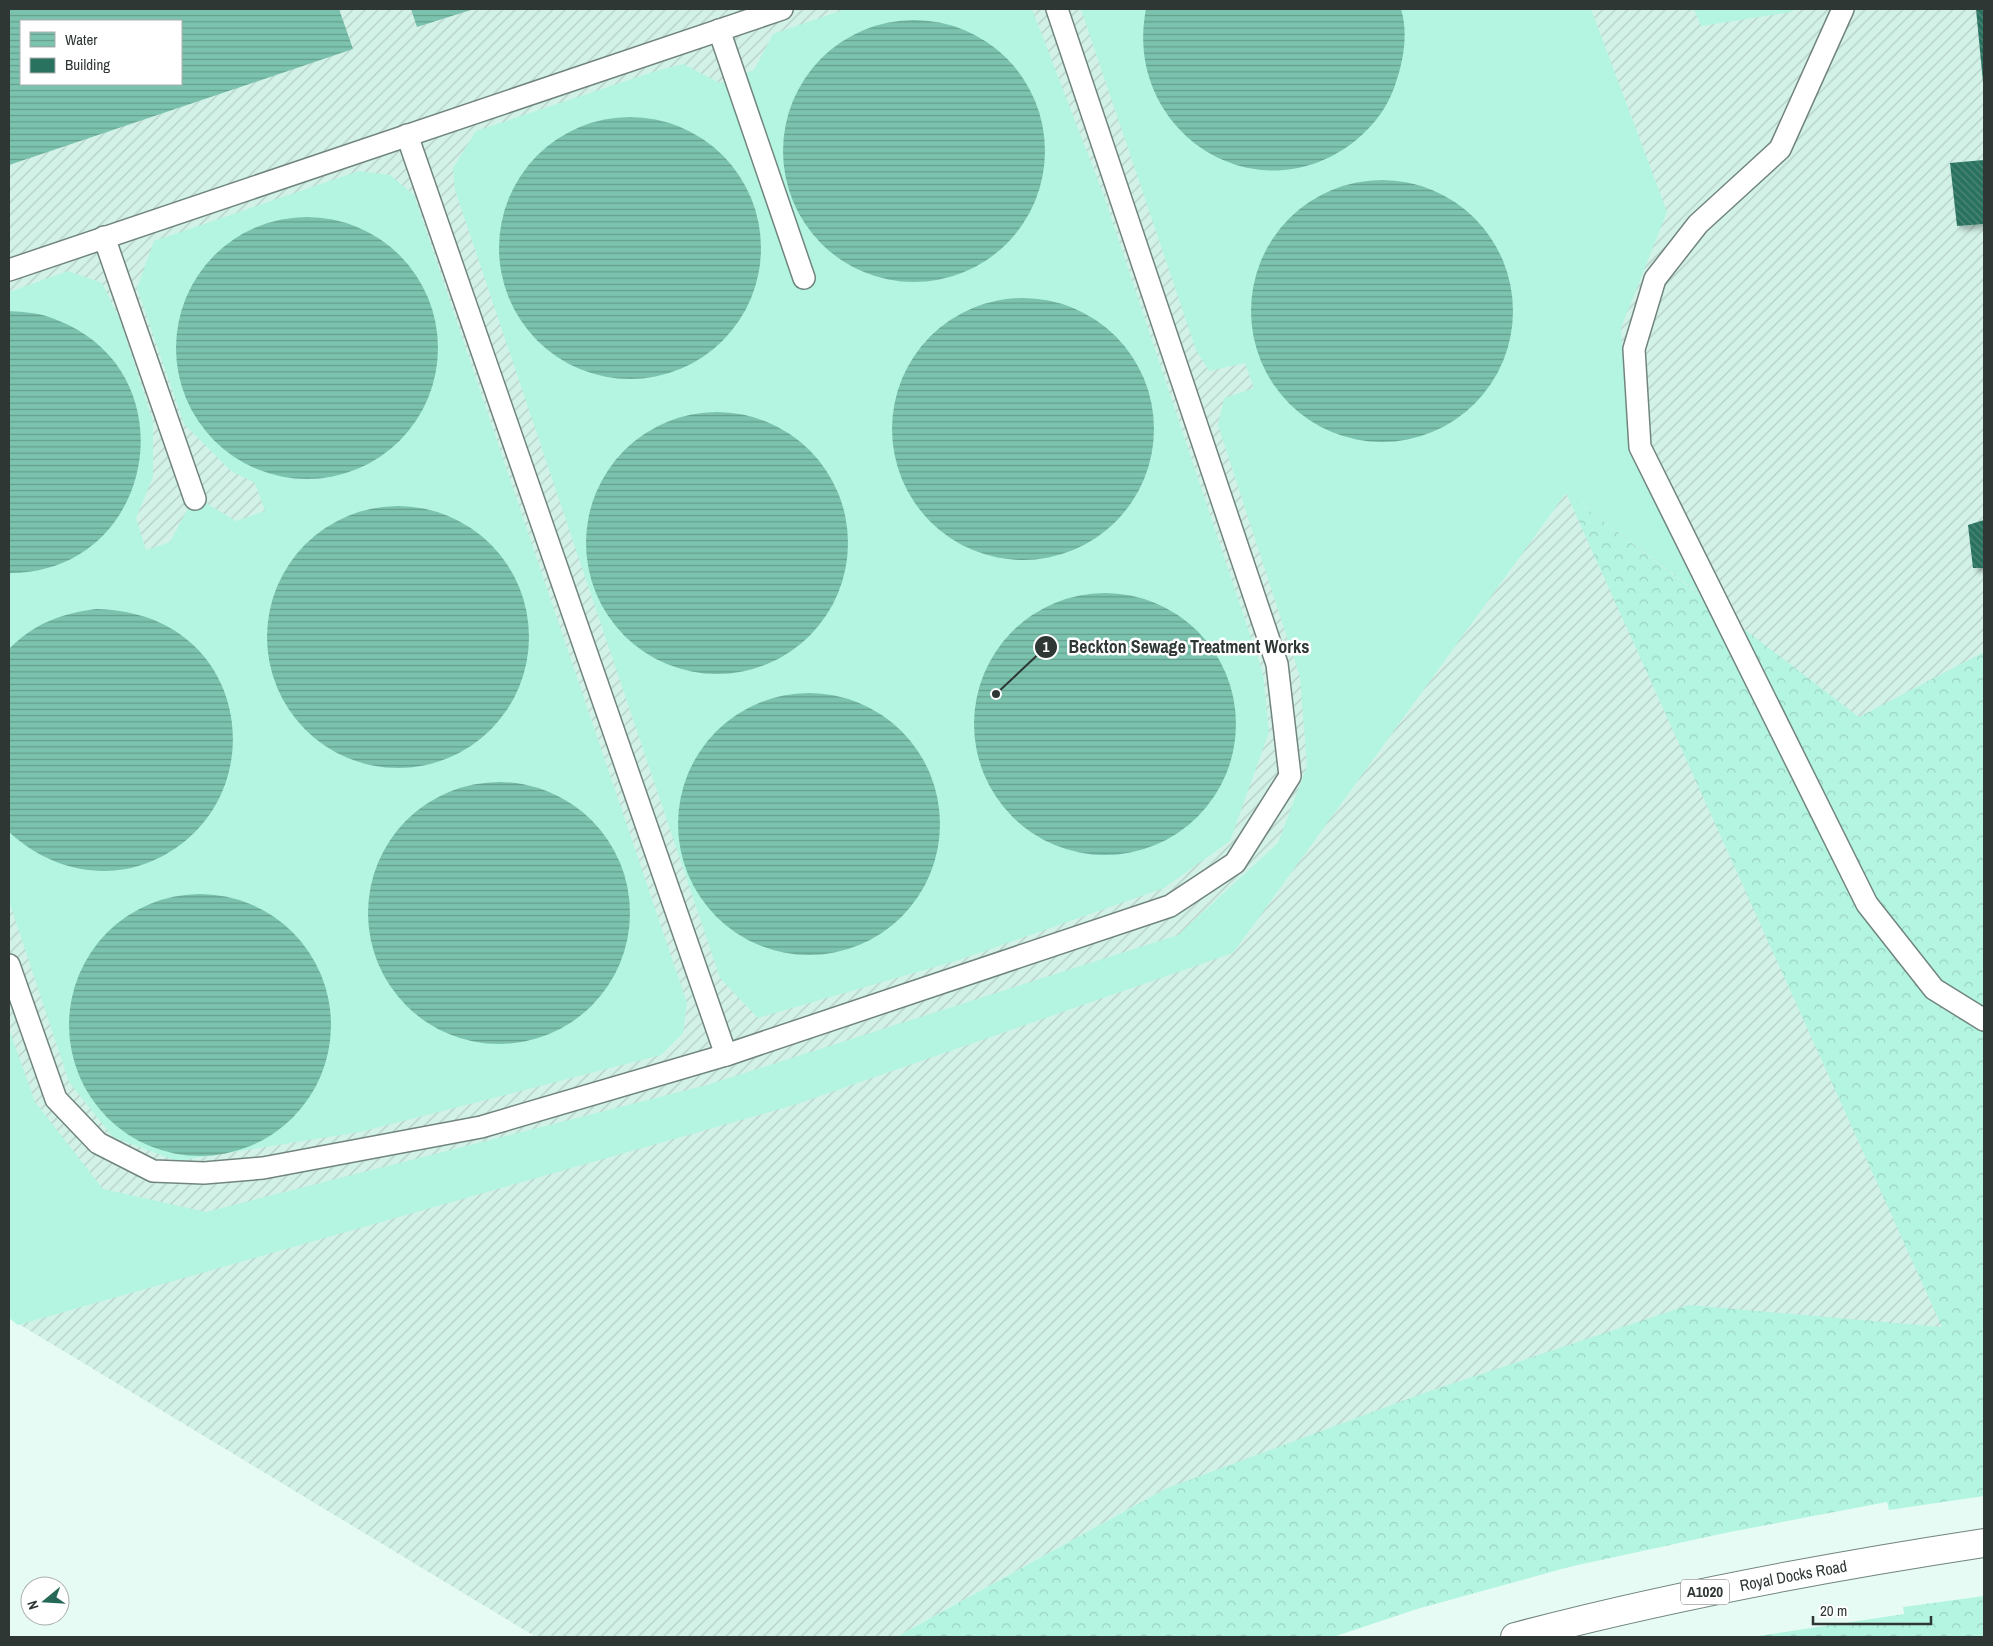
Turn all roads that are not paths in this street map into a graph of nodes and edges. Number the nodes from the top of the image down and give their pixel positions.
1 (782, 9) edge
2 (1056, 9) edge
3 (1843, 9) edge
4 (719, 30) junction
5 (407, 135) junction
6 (104, 238) junction
7 (9, 270) edge
8 (804, 278) dead end
9 (195, 499) dead end
10 (9, 965) edge
11 (1984, 1020) edge
12 (726, 1055) junction
13 (1984, 1543) edge
14 (1516, 1637) edge

1 - 4 lane
2 - 12 lane
3 - 11 lane
4 - 5 lane
4 - 8 lane
5 - 6 lane
5 - 12 lane
6 - 7 lane
6 - 9 lane
10 - 12 lane
13 - 14 highway, Royal Docks Road / A1020

